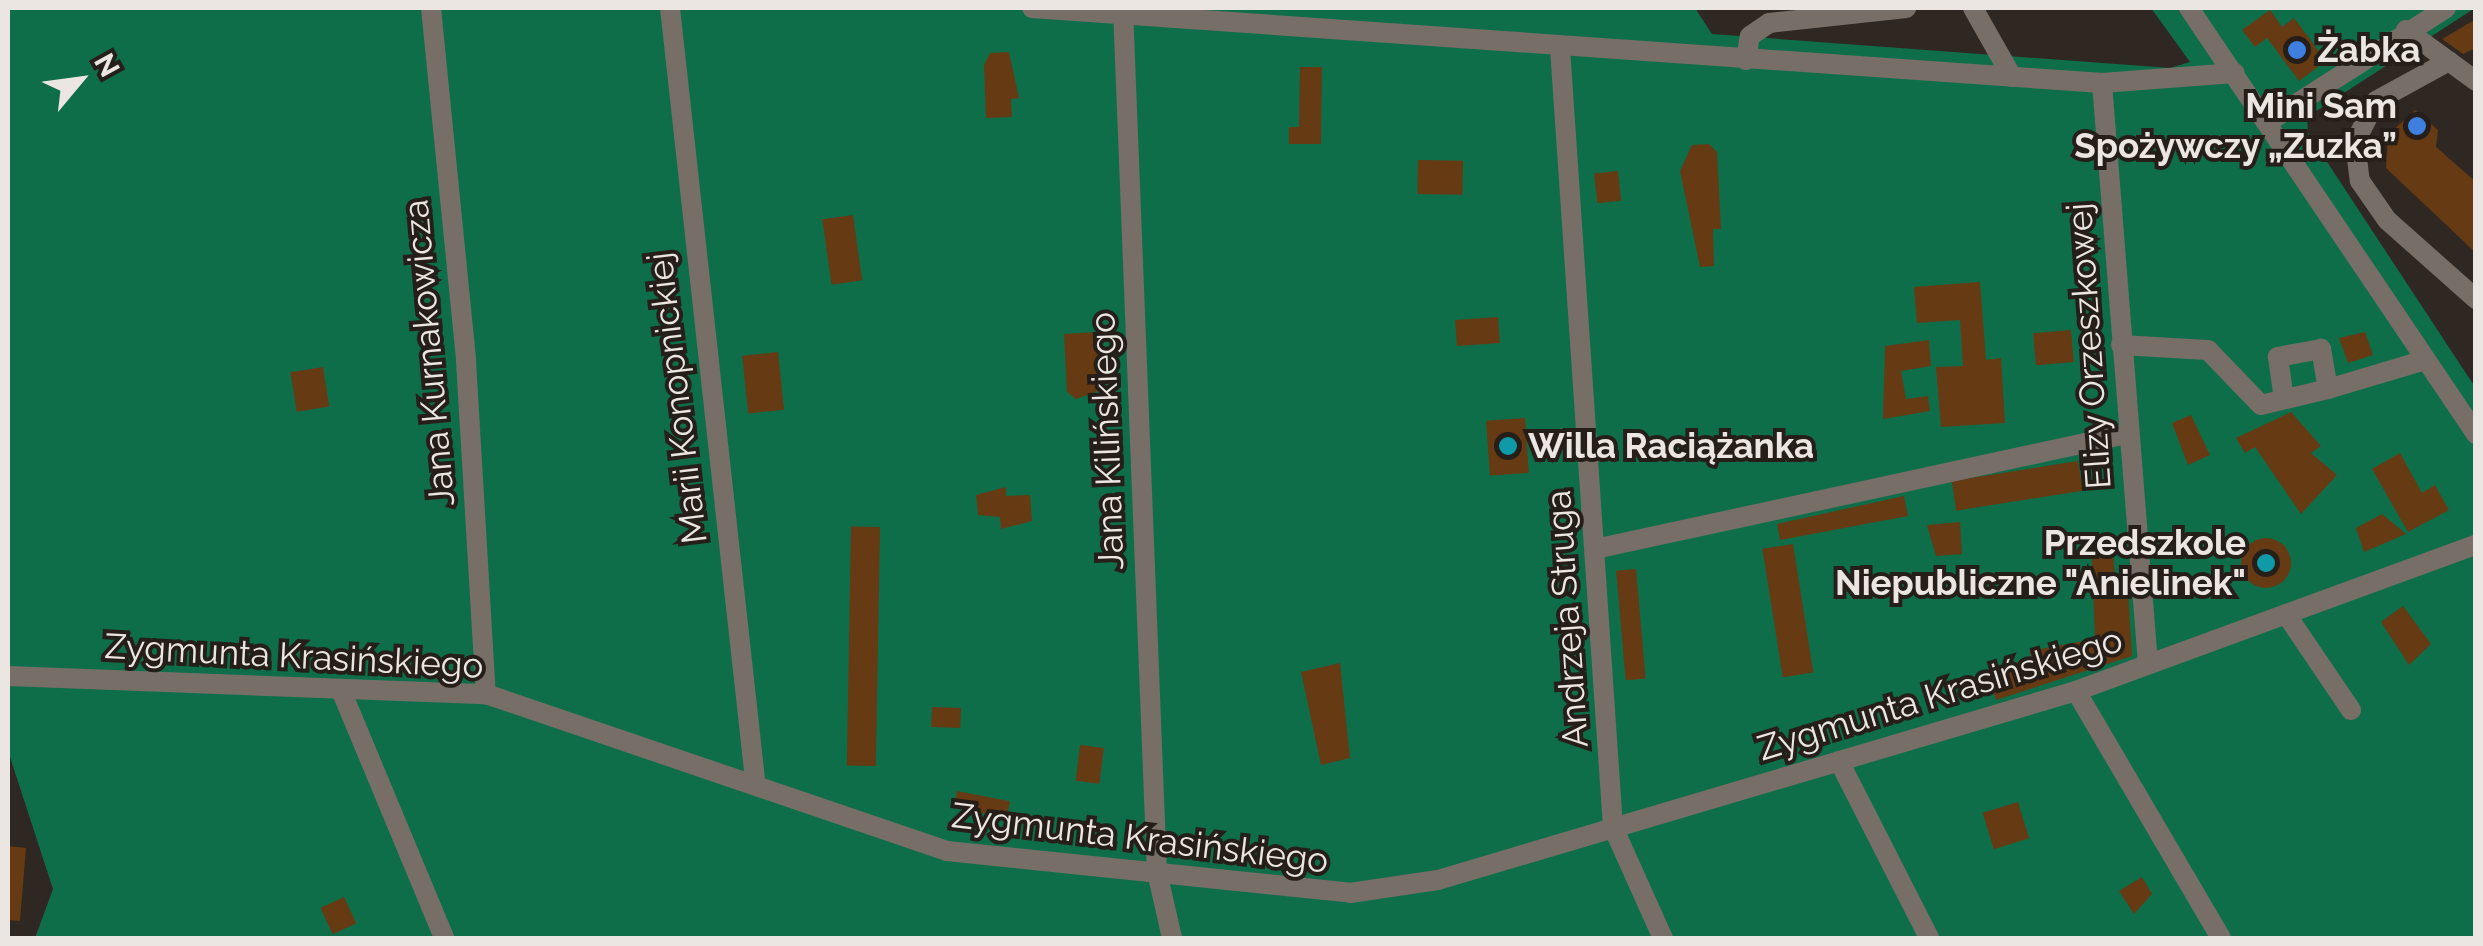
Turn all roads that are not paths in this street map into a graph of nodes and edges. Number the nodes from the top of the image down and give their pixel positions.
1 (431, 8) edge
2 (670, 8) edge
3 (1032, 8) edge
4 (1906, 8) edge
5 (1973, 8) edge
6 (2189, 8) edge
7 (2446, 8) edge
8 (1123, 11) edge
9 (2406, 30) junction
10 (1560, 48) junction
11 (1746, 60) junction
12 (2448, 61) junction
13 (2235, 73) junction
14 (2473, 75) edge
15 (2012, 77) junction
16 (2102, 83) junction
17 (2268, 122) junction
18 (2476, 299) edge
19 (2120, 345) junction
20 (2425, 360) junction
21 (2328, 389) junction
22 (2284, 399) junction
23 (2127, 434) junction
24 (2476, 434) edge
25 (2476, 545) edge
26 (1595, 549) junction
27 (2286, 614) junction
28 (2148, 663) junction
29 (8, 676) edge
30 (342, 690) junction
31 (2076, 692) junction
32 (486, 694) junction
33 (2351, 710) dead end
34 (1839, 761) junction
35 (756, 780) junction
36 (1612, 828) junction
37 (1157, 872) junction
38 (444, 938) edge
39 (1172, 938) edge
40 (1663, 938) edge
41 (1928, 938) edge
42 (2221, 938) edge

1 - 32 street, Jana Kurnakowicza
2 - 35 street, Marii Konopnickiej
3 - 8 street
4 - 11 street
5 - 15 street
6 - 13 street
7 - 9 street
8 - 10 street
8 - 37 street, Jana Kilińskiego
9 - 12 street
9 - 17 street
10 - 11 street
10 - 26 street, Andrzeja Struga
11 - 15 street
12 - 14 street
12 - 18 street
13 - 16 street
13 - 17 street
15 - 16 street
16 - 19 street, Elizy Orzeszkowej
17 - 20 street
19 - 22 street
19 - 23 street, Elizy Orzeszkowej
20 - 21 street
20 - 24 street
21 - 22 street
21 - 22 street
23 - 26 street
23 - 28 street, Elizy Orzeszkowej
25 - 27 street, Zygmunta Krasińskiego
26 - 36 street, Andrzeja Struga
27 - 28 street, Zygmunta Krasińskiego
27 - 33 street
28 - 31 street, Zygmunta Krasińskiego
29 - 30 street, Zygmunta Krasińskiego
30 - 32 street, Zygmunta Krasińskiego
30 - 38 street
31 - 34 street, Zygmunta Krasińskiego
31 - 42 street
32 - 35 street, Zygmunta Krasińskiego
34 - 36 street, Zygmunta Krasińskiego
34 - 41 street
35 - 37 street, Zygmunta Krasińskiego
36 - 37 street, Zygmunta Krasińskiego
36 - 40 street
37 - 39 street, Jana Kilińskiego

